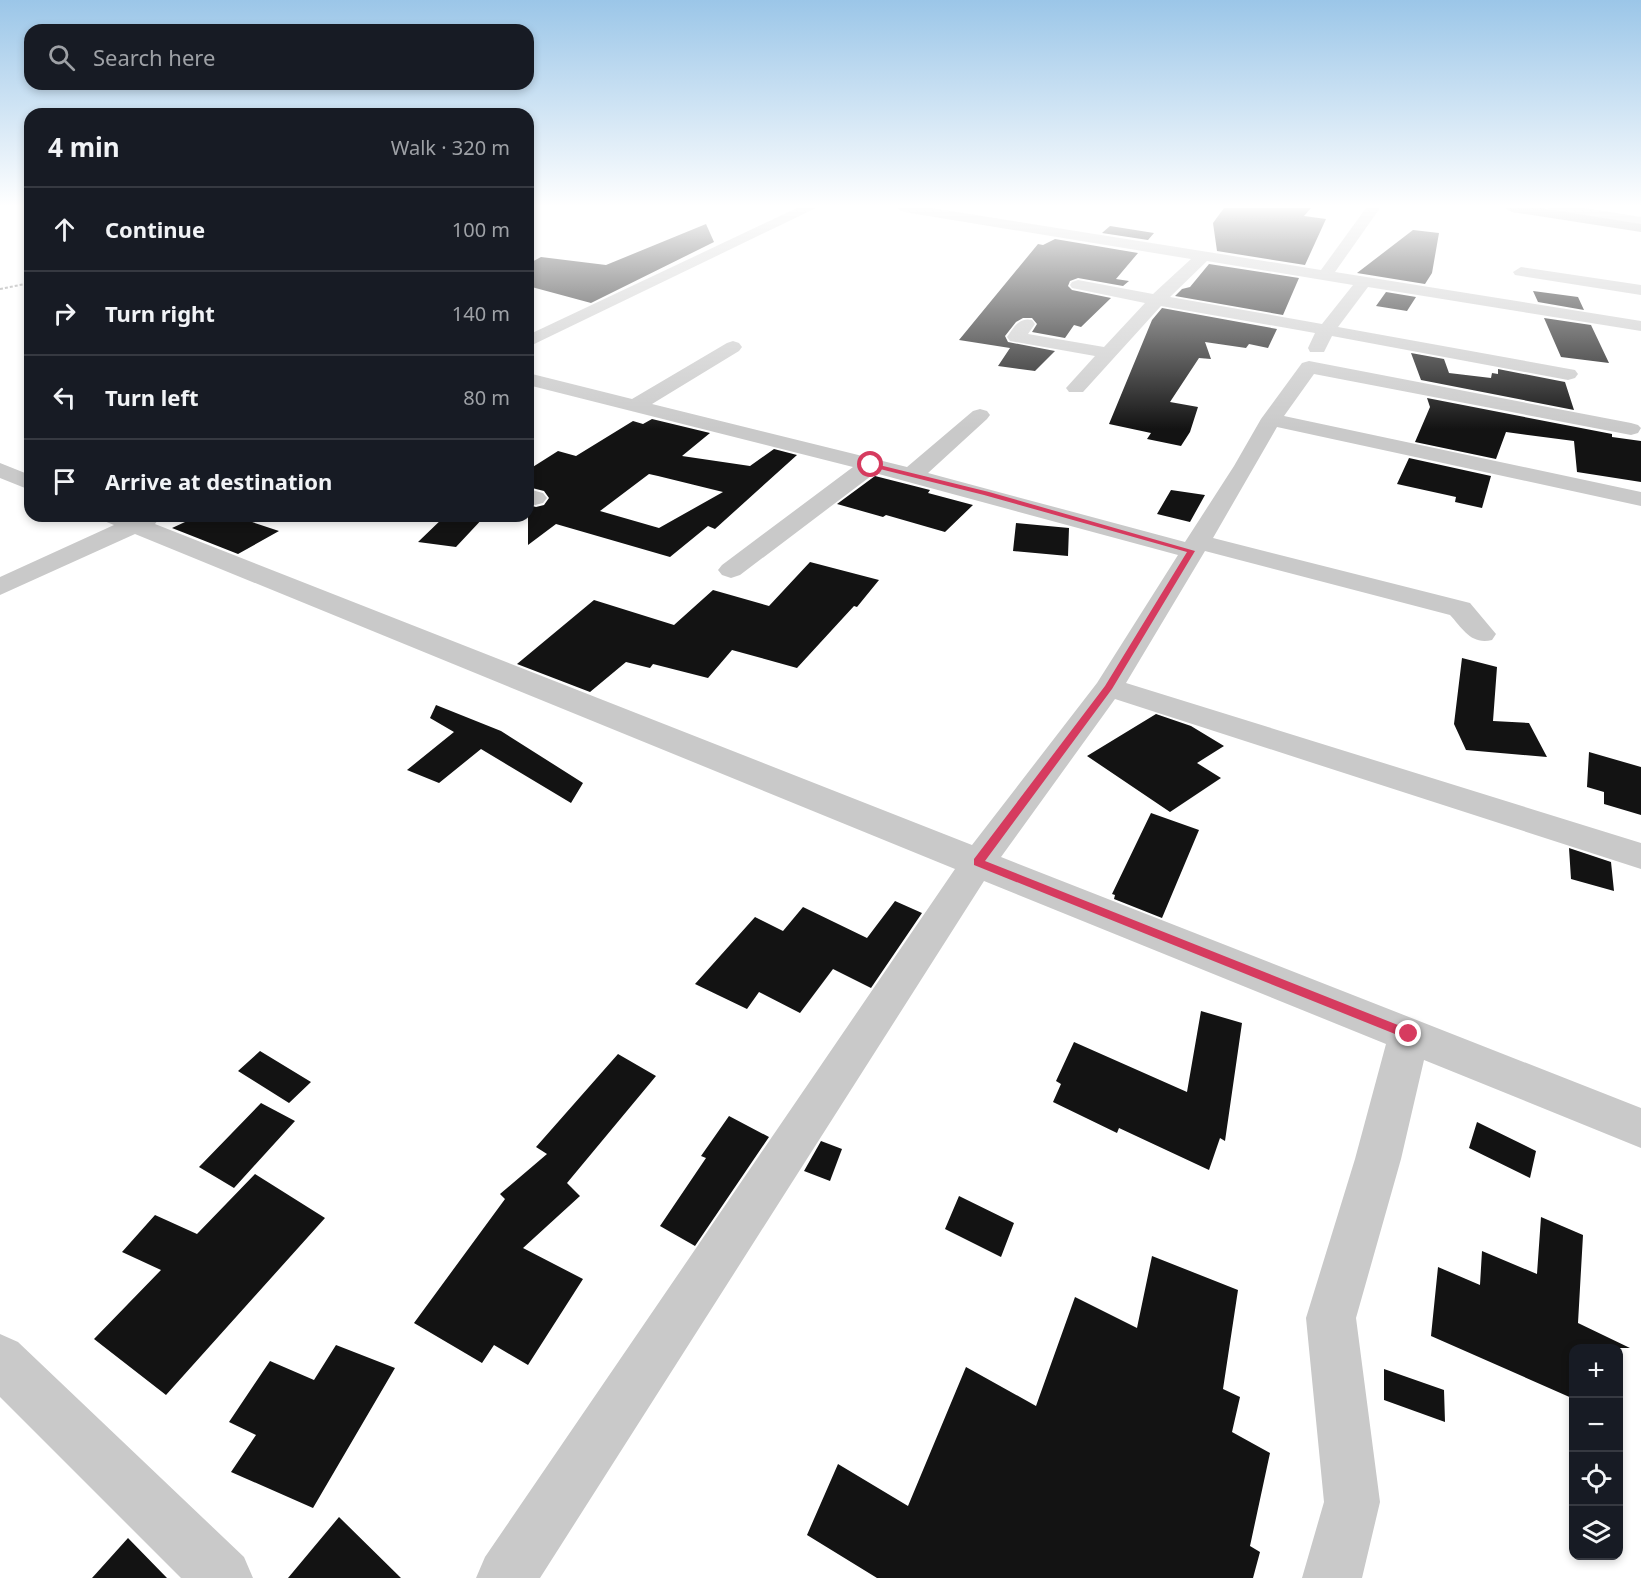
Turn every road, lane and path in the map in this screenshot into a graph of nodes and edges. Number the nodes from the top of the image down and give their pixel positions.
1 (655, 282) edge
2 (1176, 282) edge
3 (1363, 282) edge
4 (1374, 282) edge
5 (1585, 282) edge
6 (1078, 285) dead end
7 (1641, 290) edge
8 (1157, 300) junction
9 (1026, 324) dead end
10 (1641, 326) edge
11 (1326, 330) junction
12 (534, 339) edge
13 (734, 347) dead end
14 (1108, 353) junction
15 (1309, 366) junction
16 (1568, 374) dead end
17 (534, 380) edge
18 (1076, 388) dead end
19 (636, 405) junction
20 (980, 415) dead end
21 (1271, 419) junction
22 (1631, 429) dead end
23 (871, 465) junction
24 (0, 470) edge
25 (911, 476) junction
26 (24, 480) edge
27 (1641, 500) edge
28 (128, 522) edge
29 (141, 522) edge
30 (1194, 546) junction
31 (731, 570) dead end
32 (0, 586) edge
33 (1482, 634) dead end
34 (1109, 687) junction
35 (1641, 856) edge
36 (978, 862) junction
37 (1409, 1034) junction
38 (1641, 1128) edge
39 (0, 1360) edge
40 (223, 1578) edge
41 (506, 1578) edge
42 (1332, 1578) edge

1 - 12 street
2 - 8 street
3 - 11 street
4 - 10 street
5 - 7 street
6 - 8 street
8 - 11 street
8 - 14 street
9 - 14 street
11 - 15 street
11 - 16 street
13 - 19 street
14 - 18 street
15 - 21 street
15 - 22 street
17 - 19 street
19 - 23 street
20 - 25 street
21 - 27 street
21 - 30 street
23 - 25 street
23 - 31 street
24 - 26 street
25 - 30 street
28 - 32 street
29 - 36 street
30 - 33 street
30 - 34 street
34 - 35 street
34 - 36 street
36 - 37 street
36 - 41 street
37 - 38 street
37 - 42 street
39 - 40 street

